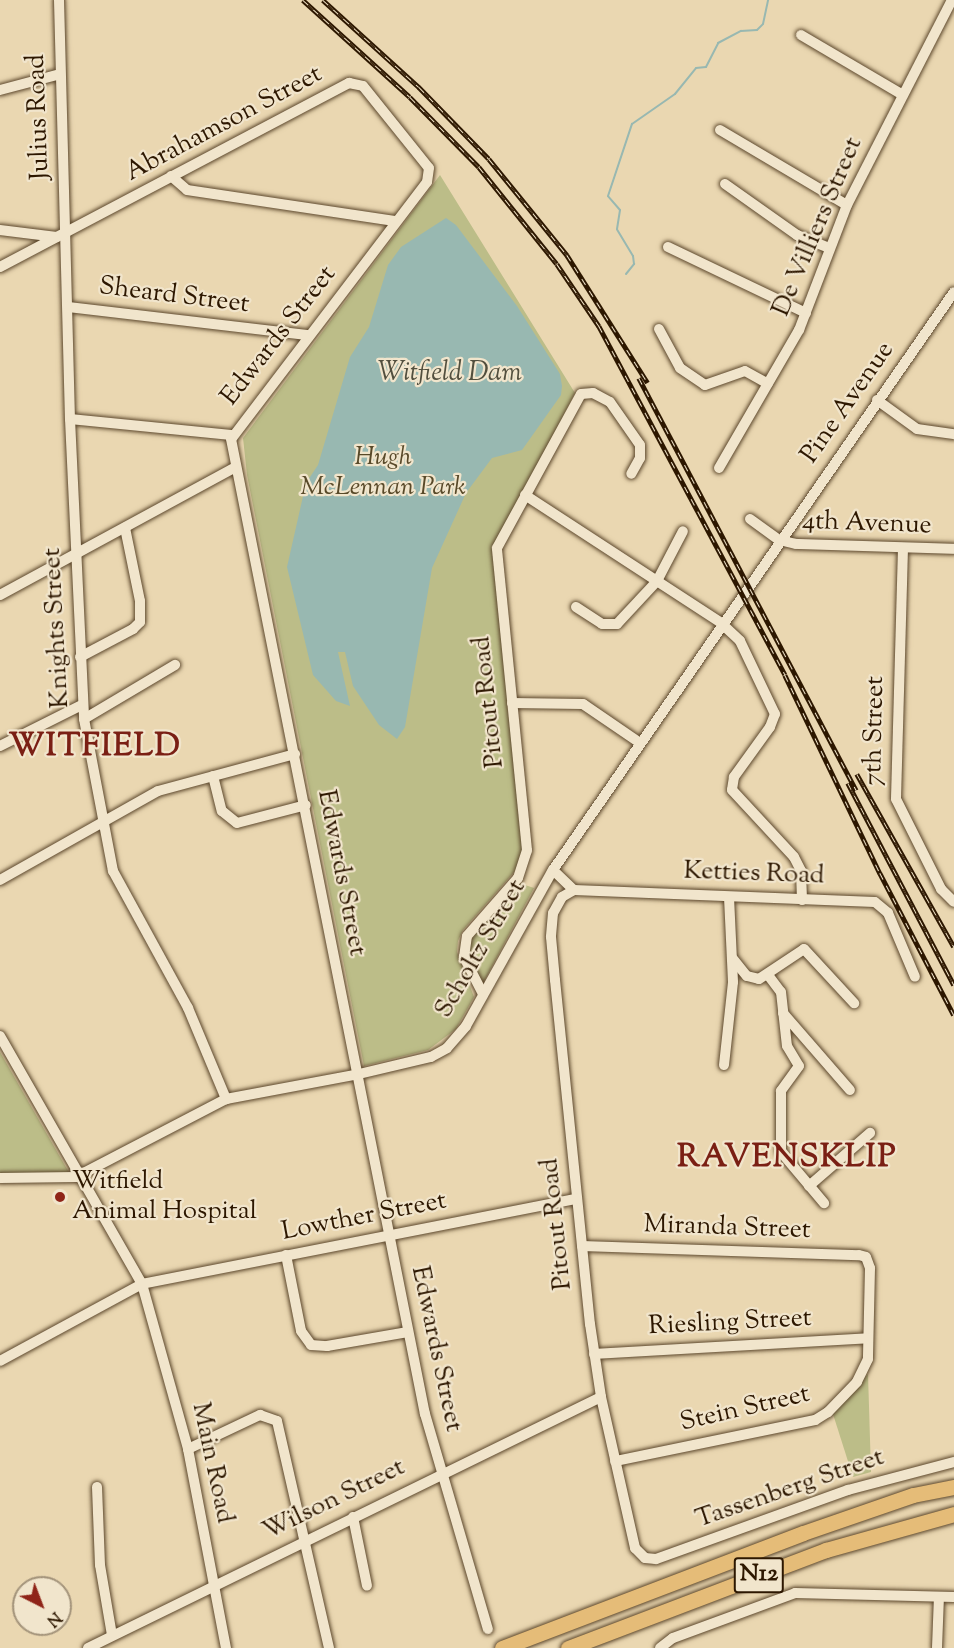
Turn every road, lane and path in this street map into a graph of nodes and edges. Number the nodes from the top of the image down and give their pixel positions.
1 (58, 0) edge
2 (952, 0) edge
3 (801, 35) dead end
4 (60, 74) junction
5 (0, 90) edge
6 (903, 95) junction
7 (720, 130) dead end
8 (171, 176) junction
9 (427, 182) joint
10 (725, 184) dead end
11 (847, 205) junction
12 (395, 220) junction
13 (0, 230) edge
14 (61, 236) junction
15 (668, 247) dead end
16 (830, 248) junction
17 (0, 267) edge
18 (954, 292) edge
19 (69, 307) junction
20 (806, 313) junction
21 (659, 329) dead end
22 (308, 335) junction
23 (768, 384) junction
24 (877, 400) junction
25 (70, 419) junction
26 (954, 434) edge
27 (231, 435) junction
28 (236, 467) junction
29 (719, 468) dead end
30 (631, 474) dead end
31 (525, 495) junction
32 (750, 519) dead end
33 (125, 528) junction
34 (683, 531) dead end
35 (779, 540) junction
36 (903, 548) junction
37 (954, 549) edge
38 (76, 554) junction
39 (657, 581) junction
40 (0, 595) edge
41 (576, 607) dead end
42 (721, 623) junction
43 (80, 657) junction
44 (176, 665) dead end
45 (512, 703) junction
46 (82, 705) junction
47 (84, 719) junction
48 (640, 743) junction
49 (0, 746) edge
50 (295, 754) junction
51 (213, 776) junction
52 (306, 805) junction
53 (105, 821) junction
54 (553, 870) junction
55 (0, 880) edge
56 (574, 890) junction
57 (729, 898) junction
58 (802, 900) junction
59 (953, 901) edge
60 (733, 959) junction
61 (768, 975) junction
62 (915, 977) dead end
63 (483, 994) junction
64 (854, 1003) dead end
65 (783, 1013) junction
66 (0, 1036) edge
67 (0, 1042) edge
68 (724, 1065) dead end
69 (358, 1074) junction
70 (850, 1090) dead end
71 (226, 1099) junction
72 (870, 1133) dead end
73 (79, 1176) junction
74 (0, 1178) edge
75 (809, 1186) junction
76 (577, 1198) junction
77 (824, 1203) dead end
78 (388, 1234) junction
79 (582, 1246) junction
80 (286, 1255) junction
81 (868, 1261) joint
82 (141, 1286) junction
83 (408, 1332) junction
84 (868, 1338) junction
85 (594, 1354) junction
86 (0, 1361) edge
87 (601, 1396) junction
88 (189, 1449) junction
89 (615, 1461) junction
90 (954, 1462) edge
91 (442, 1473) junction
92 (97, 1487) dead end
93 (954, 1487) edge
94 (954, 1514) edge
95 (353, 1517) junction
96 (305, 1539) junction
97 (643, 1556) joint
98 (214, 1585) junction
99 (367, 1587) dead end
100 (939, 1597) junction
101 (954, 1597) edge
102 (488, 1629) dead end
103 (112, 1635) junction
104 (660, 1647) edge
105 (88, 1648) edge
106 (226, 1648) edge
107 (329, 1648) edge
108 (502, 1648) edge
109 (568, 1648) edge
110 (937, 1648) edge

1 - 4 street, Julius Road
2 - 6 street, De Villiers Street
3 - 6 street
4 - 5 street
4 - 14 street, Julius Road
6 - 11 street, De Villiers Street
7 - 11 street
8 - 9 street, Abrahamson Street
8 - 12 street
8 - 14 street, Abrahamson Street
9 - 12 street, Edwards Street
10 - 16 street
11 - 16 street, De Villiers Street
12 - 22 street, Edwards Street
13 - 14 street
14 - 17 street, Abrahamson Street
14 - 19 street, Knights Street
15 - 20 street
16 - 20 street, De Villiers Street
18 - 24 street, Pine Avenue
19 - 22 street, Sheard Street
19 - 25 street, Knights Street
20 - 23 street, De Villiers Street
21 - 23 street
22 - 27 street, Edwards Street
23 - 29 street, De Villiers Street
24 - 26 street
24 - 35 street, Pine Avenue
25 - 27 street
25 - 38 street, Knights Street
27 - 28 street, Edwards Street
28 - 33 street
28 - 50 street, Edwards Street
30 - 31 street, Pitout Road
31 - 39 street
31 - 45 street, Pitout Road
32 - 35 street, 4th Avenue
33 - 38 street
33 - 43 street
34 - 39 street
35 - 36 street, 4th Avenue
35 - 42 street, Scholtz Street
36 - 37 street, 4th Avenue
36 - 59 street, 7th Street
38 - 40 street
38 - 43 street, Knights Street
39 - 41 street
39 - 42 street
42 - 48 street, Scholtz Street
42 - 58 street
43 - 46 street, Knights Street
44 - 47 street
45 - 48 street
45 - 63 street, Pitout Road
46 - 47 street, Knights Street
46 - 49 street
47 - 53 street, Knights Street
48 - 54 street, Scholtz Street
50 - 51 street
50 - 52 street, Edwards Street
51 - 52 street
51 - 53 street
52 - 69 street, Edwards Street
53 - 55 street
53 - 71 street, Knights Street
54 - 56 street
54 - 63 street, Scholtz Street
56 - 57 street, Ketties Road
56 - 76 street, Pitout Road
57 - 58 street, Ketties Road
57 - 60 street
58 - 62 street, Ketties Road
60 - 61 street
60 - 68 street
61 - 64 street
61 - 65 street
63 - 69 street, Scholtz Street
65 - 70 street
65 - 75 street
66 - 73 street, Main Road
67 - 73 street, Main Road
69 - 71 street, Scholtz Street
69 - 78 street, Edwards Street
71 - 73 street, Scholtz Street
72 - 75 street
73 - 74 street, Scholtz Street
73 - 82 street, Main Road
75 - 77 street
76 - 78 street, Lowther Street
76 - 79 street, Pitout Road
78 - 80 street, Lowther Street
78 - 83 street, Edwards Street
79 - 81 street, Miranda Street
79 - 85 street, Pitout Road
80 - 82 street, Lowther Street
80 - 83 street
81 - 84 street, Stein Street
82 - 86 street, Lowther Street
82 - 88 street, Main Road
83 - 91 street, Edwards Street
84 - 85 street, Riesling Street
84 - 89 street, Stein Street
85 - 87 street, Pitout Road
87 - 89 street, Pitout Road
87 - 91 street, Wilson Street
88 - 96 street
88 - 98 street, Main Road
89 - 97 street, Pitout Road
90 - 97 street, Tassenberg Street
91 - 95 street, Wilson Street
91 - 102 street, Edwards Street
92 - 103 street
93 - 108 highway, N12
94 - 109 highway, N12
95 - 96 street, Wilson Street
95 - 99 street
96 - 98 street, Wilson Street
96 - 107 street
98 - 103 street, Wilson Street
98 - 106 street, Main Road
100 - 101 street
100 - 104 street
100 - 110 street
103 - 105 street, Wilson Street

